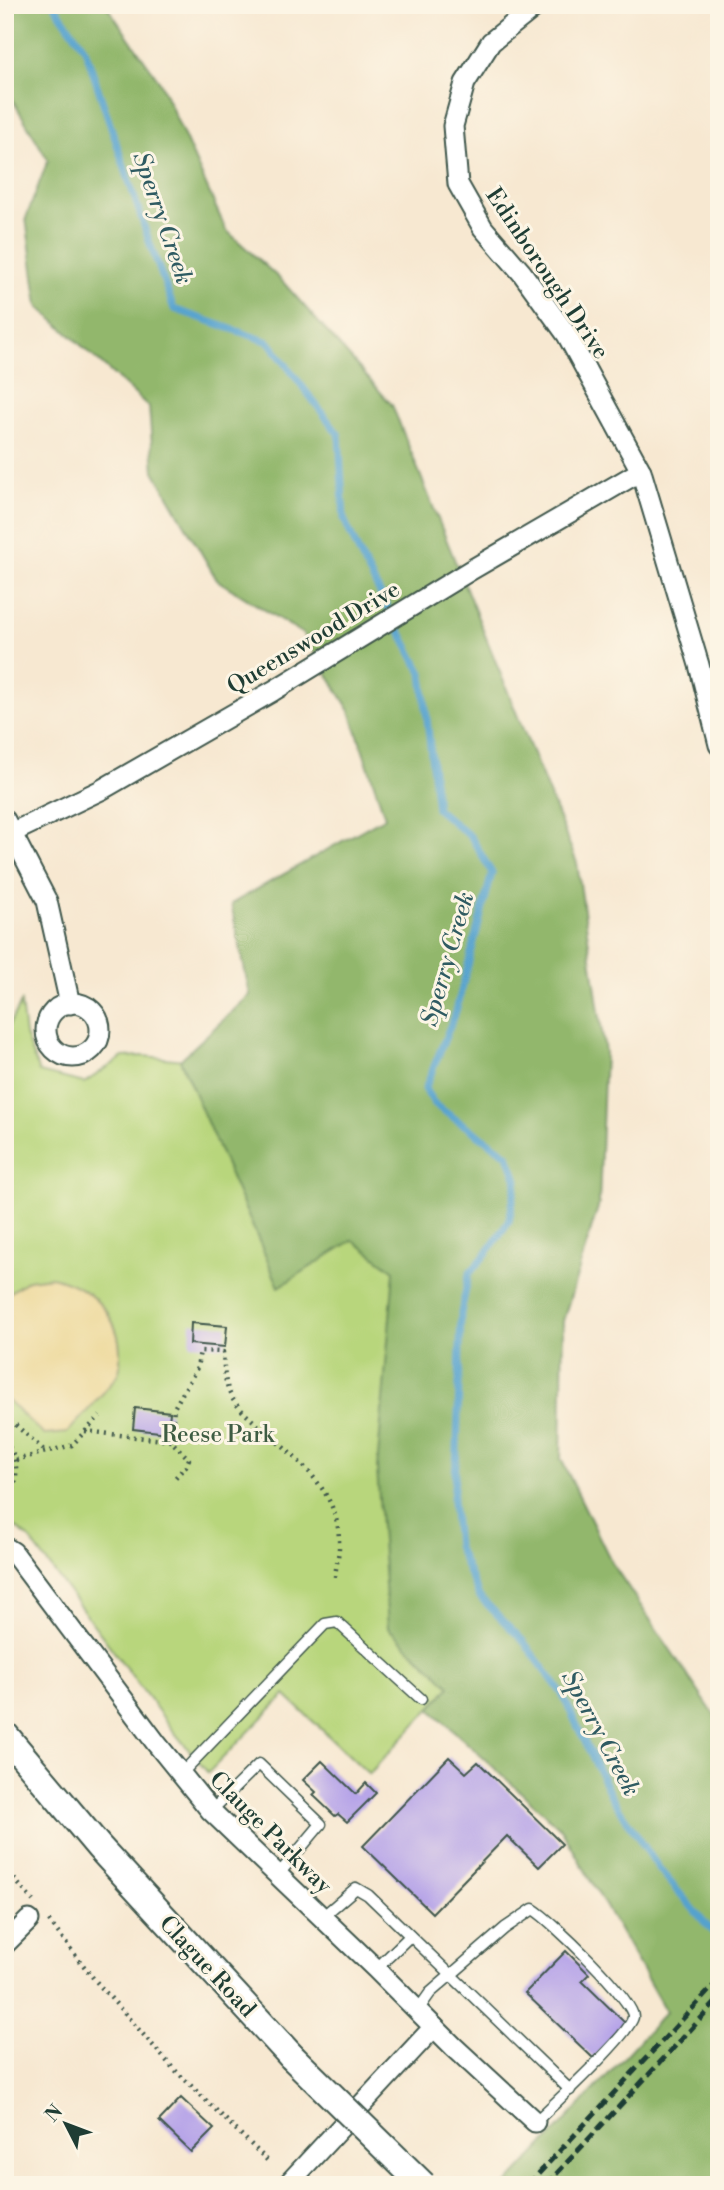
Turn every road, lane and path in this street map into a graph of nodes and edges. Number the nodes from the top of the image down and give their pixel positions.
1 (537, 5) edge
2 (641, 471) junction
3 (719, 745) edge
4 (8, 830) edge
5 (70, 1004) dead end
6 (100, 1416) dead end
7 (5, 1424) edge
8 (85, 1431) junction
9 (5, 1441) edge
10 (171, 1441) junction
11 (46, 1452) junction
12 (16, 1460) junction
13 (173, 1480) dead end
14 (5, 1516) edge
15 (5, 1547) edge
16 (335, 1577) dead end
17 (421, 1699) dead end
18 (5, 1735) edge
19 (181, 1774) junction
20 (211, 1811) junction
21 (5, 1868) edge
22 (278, 1875) junction
23 (38, 1916) junction
24 (321, 1918) junction
25 (410, 1936) junction
26 (5, 1944) edge
27 (376, 1969) junction
28 (451, 1975) junction
29 (418, 2010) junction
30 (434, 2028) junction
31 (570, 2090) junction
32 (535, 2123) joint
33 (270, 2163) dead end
34 (719, 2182) edge
35 (287, 2185) edge
36 (423, 2185) edge
37 (712, 2185) edge

1 - 2 street, Edinborough Drive
2 - 3 street, Edinborough Drive
2 - 4 street, Queenswood Drive
4 - 5 street
6 - 8 path
7 - 11 path
8 - 10 path
8 - 11 path
9 - 12 path
10 - 13 path
10 - 16 path
11 - 12 path
12 - 14 path
15 - 19 street, Clauge Parkway
17 - 19 lane
18 - 36 main road, Clague Road, bridge
19 - 20 street, Clauge Parkway
20 - 22 street, Clauge Parkway
20 - 22 lane
21 - 23 path
22 - 24 street, Clauge Parkway
23 - 26 street
23 - 33 path
24 - 25 lane
24 - 27 street, Clauge Parkway
25 - 27 lane
25 - 28 lane
27 - 29 street, Clauge Parkway
28 - 29 lane
28 - 31 lane
28 - 31 lane
29 - 30 street, Clauge Parkway
30 - 32 street, Clauge Parkway
30 - 35 street
31 - 32 lane
34 - 37 lane

